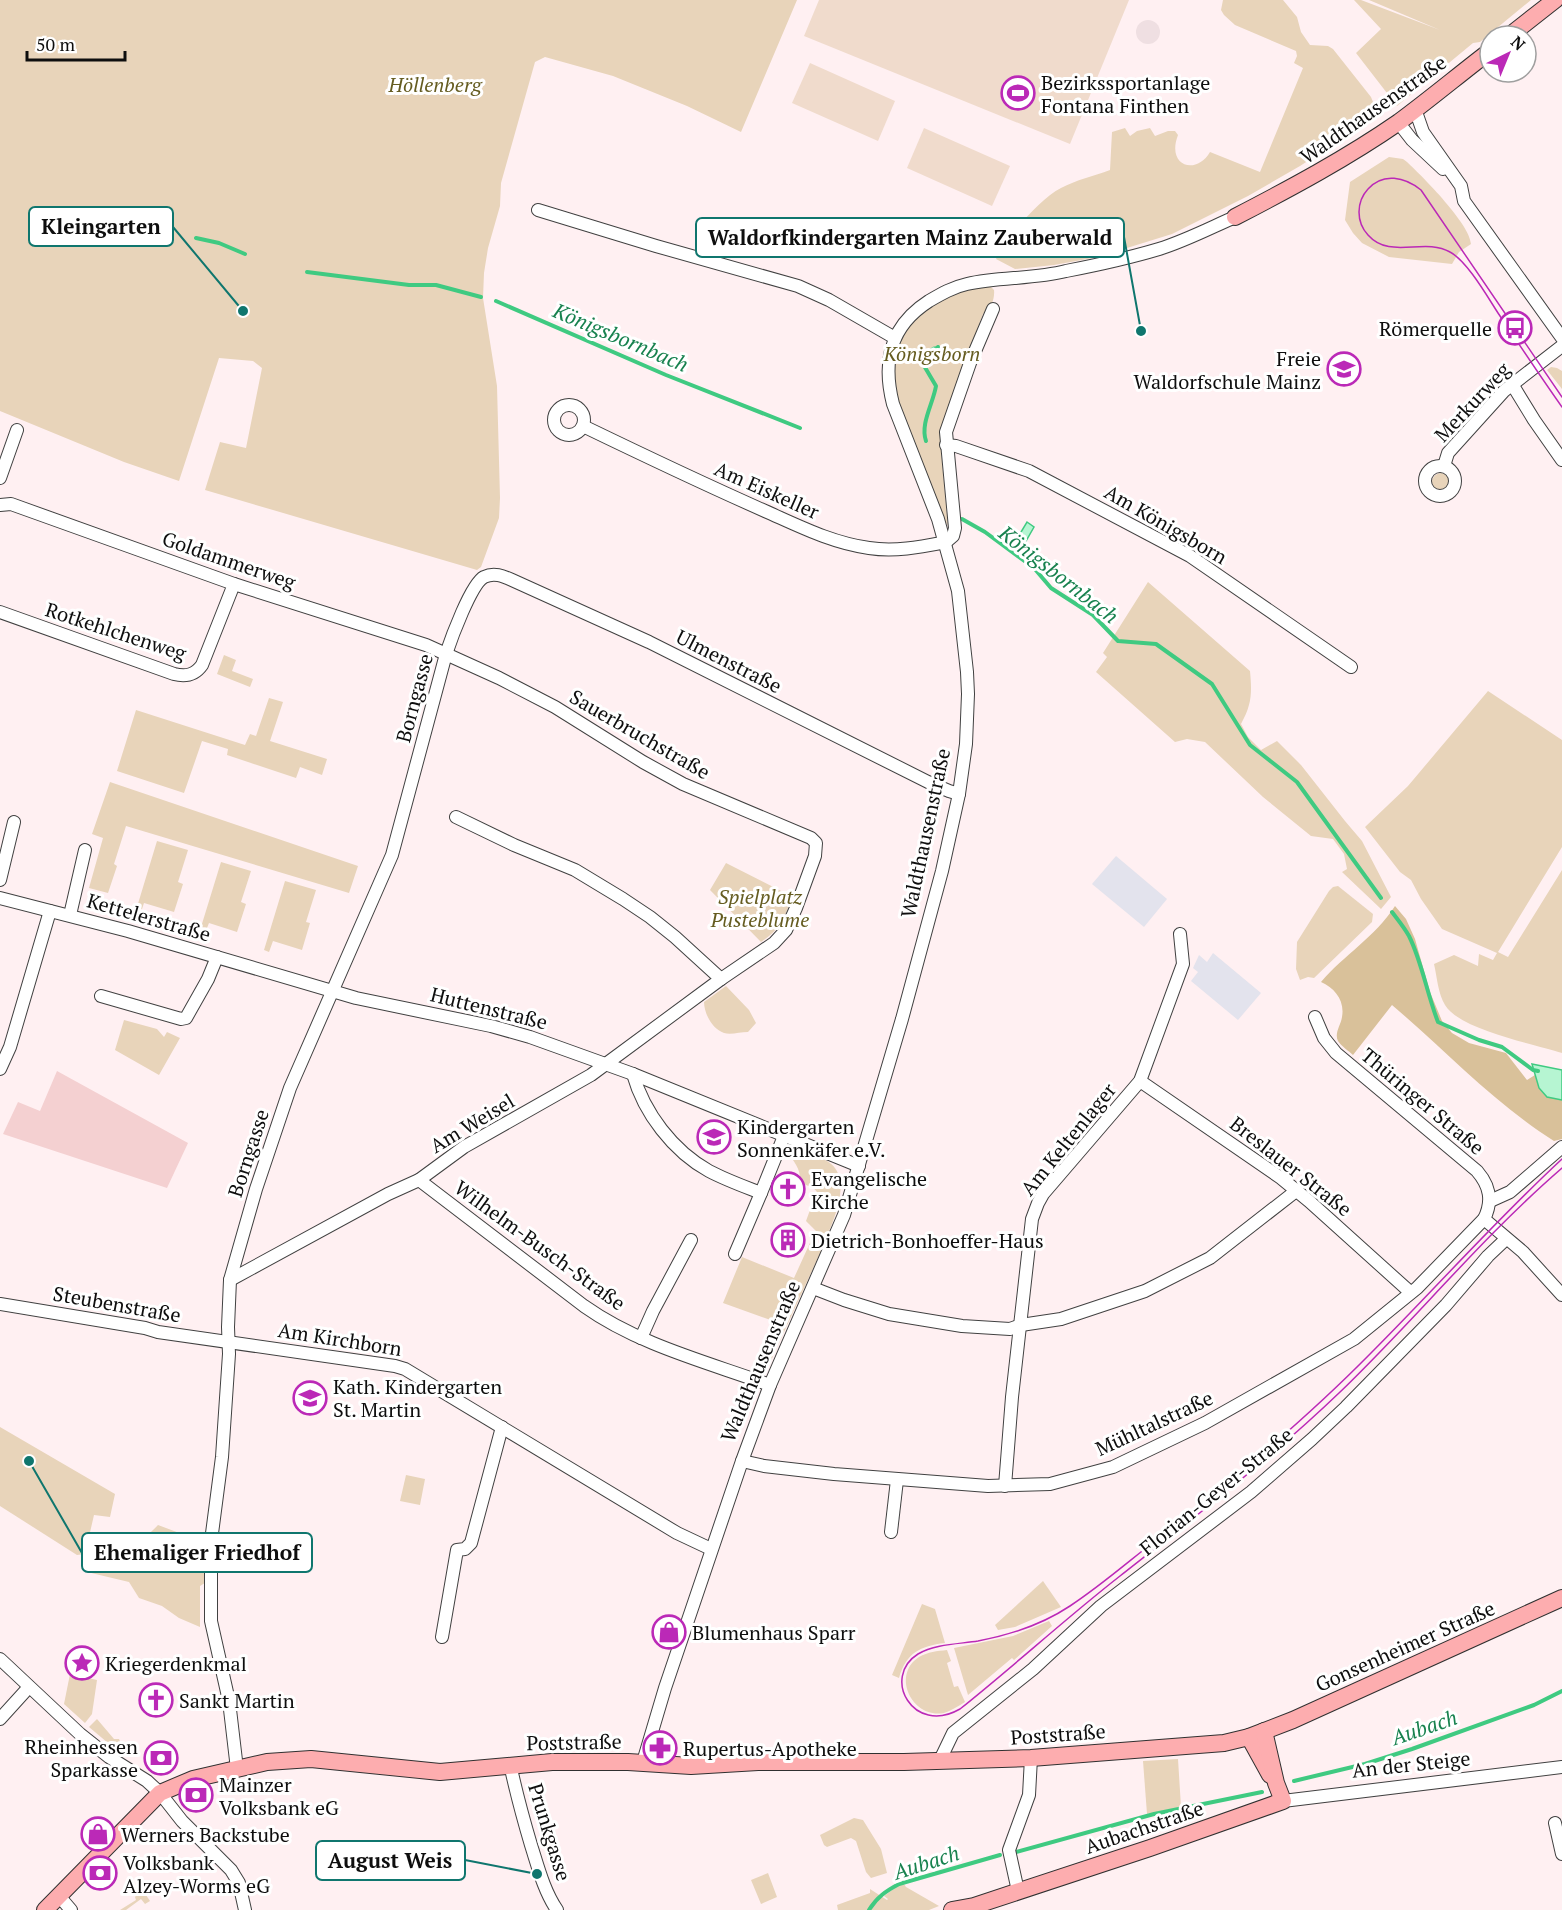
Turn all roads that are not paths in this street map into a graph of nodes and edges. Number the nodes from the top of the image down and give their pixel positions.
1 (1555, 0) edge
2 (1524, 24) edge
3 (1478, 60) edge
4 (1415, 109) junction
5 (1398, 122) junction
6 (1461, 186) junction
7 (538, 210) dead end
8 (1235, 218) joint
9 (993, 309) dead end
10 (895, 338) junction
11 (1562, 338) edge
12 (1562, 346) edge
13 (1512, 384) junction
14 (583, 426) dead end
15 (17, 430) dead end
16 (946, 445) junction
17 (1562, 460) edge
18 (1444, 466) dead end
19 (0, 478) edge
20 (0, 505) edge
21 (946, 542) junction
22 (480, 580) joint
23 (234, 584) junction
24 (0, 612) edge
25 (446, 654) junction
26 (1351, 667) dead end
27 (959, 794) junction
28 (456, 817) dead end
29 (14, 822) dead end
30 (816, 843) joint
31 (85, 850) dead end
32 (0, 880) edge
33 (0, 898) edge
34 (50, 911) junction
35 (70, 915) junction
36 (1180, 934) dead end
37 (217, 957) junction
38 (721, 979) junction
39 (333, 991) junction
40 (101, 996) dead end
41 (1315, 1017) dead end
42 (607, 1064) junction
43 (0, 1069) edge
44 (633, 1074) junction
45 (1140, 1081) junction
46 (784, 1136) junction
47 (1562, 1147) edge
48 (859, 1166) junction
49 (419, 1180) junction
50 (1296, 1191) junction
51 (761, 1193) junction
52 (1490, 1201) junction
53 (1484, 1219) junction
54 (1506, 1239) junction
55 (691, 1240) dead end
56 (735, 1254) dead end
57 (230, 1280) junction
58 (813, 1288) junction
59 (1410, 1292) junction
60 (1562, 1295) edge
61 (0, 1304) edge
62 (1021, 1325) junction
63 (641, 1338) junction
64 (228, 1341) junction
65 (770, 1385) junction
66 (502, 1427) junction
67 (742, 1461) junction
68 (897, 1480) junction
69 (1005, 1486) junction
70 (891, 1532) dead end
71 (711, 1549) junction
72 (1562, 1598) edge
73 (442, 1637) dead end
74 (0, 1659) edge
75 (29, 1687) junction
76 (0, 1719) edge
77 (1257, 1734) junction
78 (1031, 1758) junction
79 (940, 1760) junction
80 (643, 1762) junction
81 (510, 1764) junction
82 (1562, 1767) edge
83 (237, 1769) junction
84 (160, 1793) junction
85 (1283, 1801) junction
86 (1555, 1822) dead end
87 (1562, 1854) edge
88 (1018, 1891) junction
89 (59, 1896) junction
90 (45, 1910) edge
91 (71, 1910) edge
92 (244, 1910) edge
93 (556, 1910) edge
94 (952, 1910) edge

1 - 2 main road
3 - 4 main road, Waldthausenstraße
4 - 5 main road, Waldthausenstraße
4 - 6 street
5 - 6 street
5 - 8 main road, Waldthausenstraße
6 - 11 street
7 - 10 street
8 - 10 street, Waldthausenstraße
9 - 16 street
10 - 21 street, Waldthausenstraße
12 - 13 street, Merkurweg
13 - 17 street
13 - 18 street, Merkurweg
14 - 21 street, Am Eiskeller
15 - 19 street
16 - 21 street
16 - 26 street, Am Königsborn
20 - 23 street, Goldammerweg
21 - 27 street, Waldthausenstraße
22 - 25 street, Borngasse
22 - 27 street, Ulmenstraße
23 - 24 street, Rotkehlchenweg
23 - 25 street, Goldammerweg
25 - 30 street, Sauerbruchstraße
25 - 39 street, Borngasse
27 - 48 street, Waldthausenstraße
28 - 38 street
29 - 32 street
30 - 38 street, Am Weisel
31 - 35 street, Kettelerstraße
33 - 34 street, Kettelerstraße
34 - 35 street, Kettelerstraße
34 - 43 street
35 - 37 street, Kettelerstraße
36 - 45 street, Am Keltenlager
37 - 39 street, Kettelerstraße
37 - 40 street, Kettelerstraße
38 - 42 street, Am Weisel
39 - 42 street, Huttenstraße
39 - 57 street, Borngasse
41 - 52 street, Thüringer Straße
42 - 44 street, Huttenstraße
42 - 49 street, Am Weisel
44 - 46 street, Huttenstraße
44 - 51 street
45 - 50 street, Breslauer Straße
45 - 62 street, Am Keltenlager
46 - 48 street, Huttenstraße
46 - 51 street
47 - 52 street
48 - 58 street, Waldthausenstraße
49 - 57 street, Am Weisel
49 - 63 street, Wilhelm-Busch-Straße
50 - 59 street, Breslauer Straße
50 - 62 street
51 - 56 street
52 - 53 street
53 - 54 street
53 - 59 street, Mühltalstraße
54 - 60 street
54 - 79 street, Florian-Geyer-Straße
55 - 63 street, Wilhelm-Busch-Straße
57 - 64 street, Borngasse
58 - 62 street
58 - 65 street, Waldthausenstraße
59 - 69 street, Mühltalstraße
61 - 64 street, Steubenstraße
62 - 69 street, Am Keltenlager
63 - 65 street, Wilhelm-Busch-Straße
64 - 66 street, Am Kirchborn
64 - 83 street, Borngasse
65 - 67 street, Waldthausenstraße
66 - 71 street, Am Kirchborn
66 - 73 street
67 - 68 street, Mühltalstraße
67 - 71 street, Waldthausenstraße
68 - 69 street, Mühltalstraße
68 - 70 street
71 - 80 street, Waldthausenstraße
72 - 77 main road, Gonsenheimer Straße
74 - 75 street
75 - 76 street
75 - 84 street
77 - 78 main road, Poststraße
77 - 85 main road
78 - 79 main road, Poststraße
78 - 88 street
79 - 80 main road, Poststraße
80 - 81 main road, Poststraße
81 - 83 main road, Poststraße
81 - 93 street, Prunkgasse
82 - 85 street, An der Steige
83 - 84 main road, Poststraße
84 - 89 main road, Poststraße
84 - 92 street
85 - 88 main road, Aubachstraße
86 - 87 street
88 - 94 main road, Aubachstraße
89 - 90 main road, Poststraße
89 - 91 street

